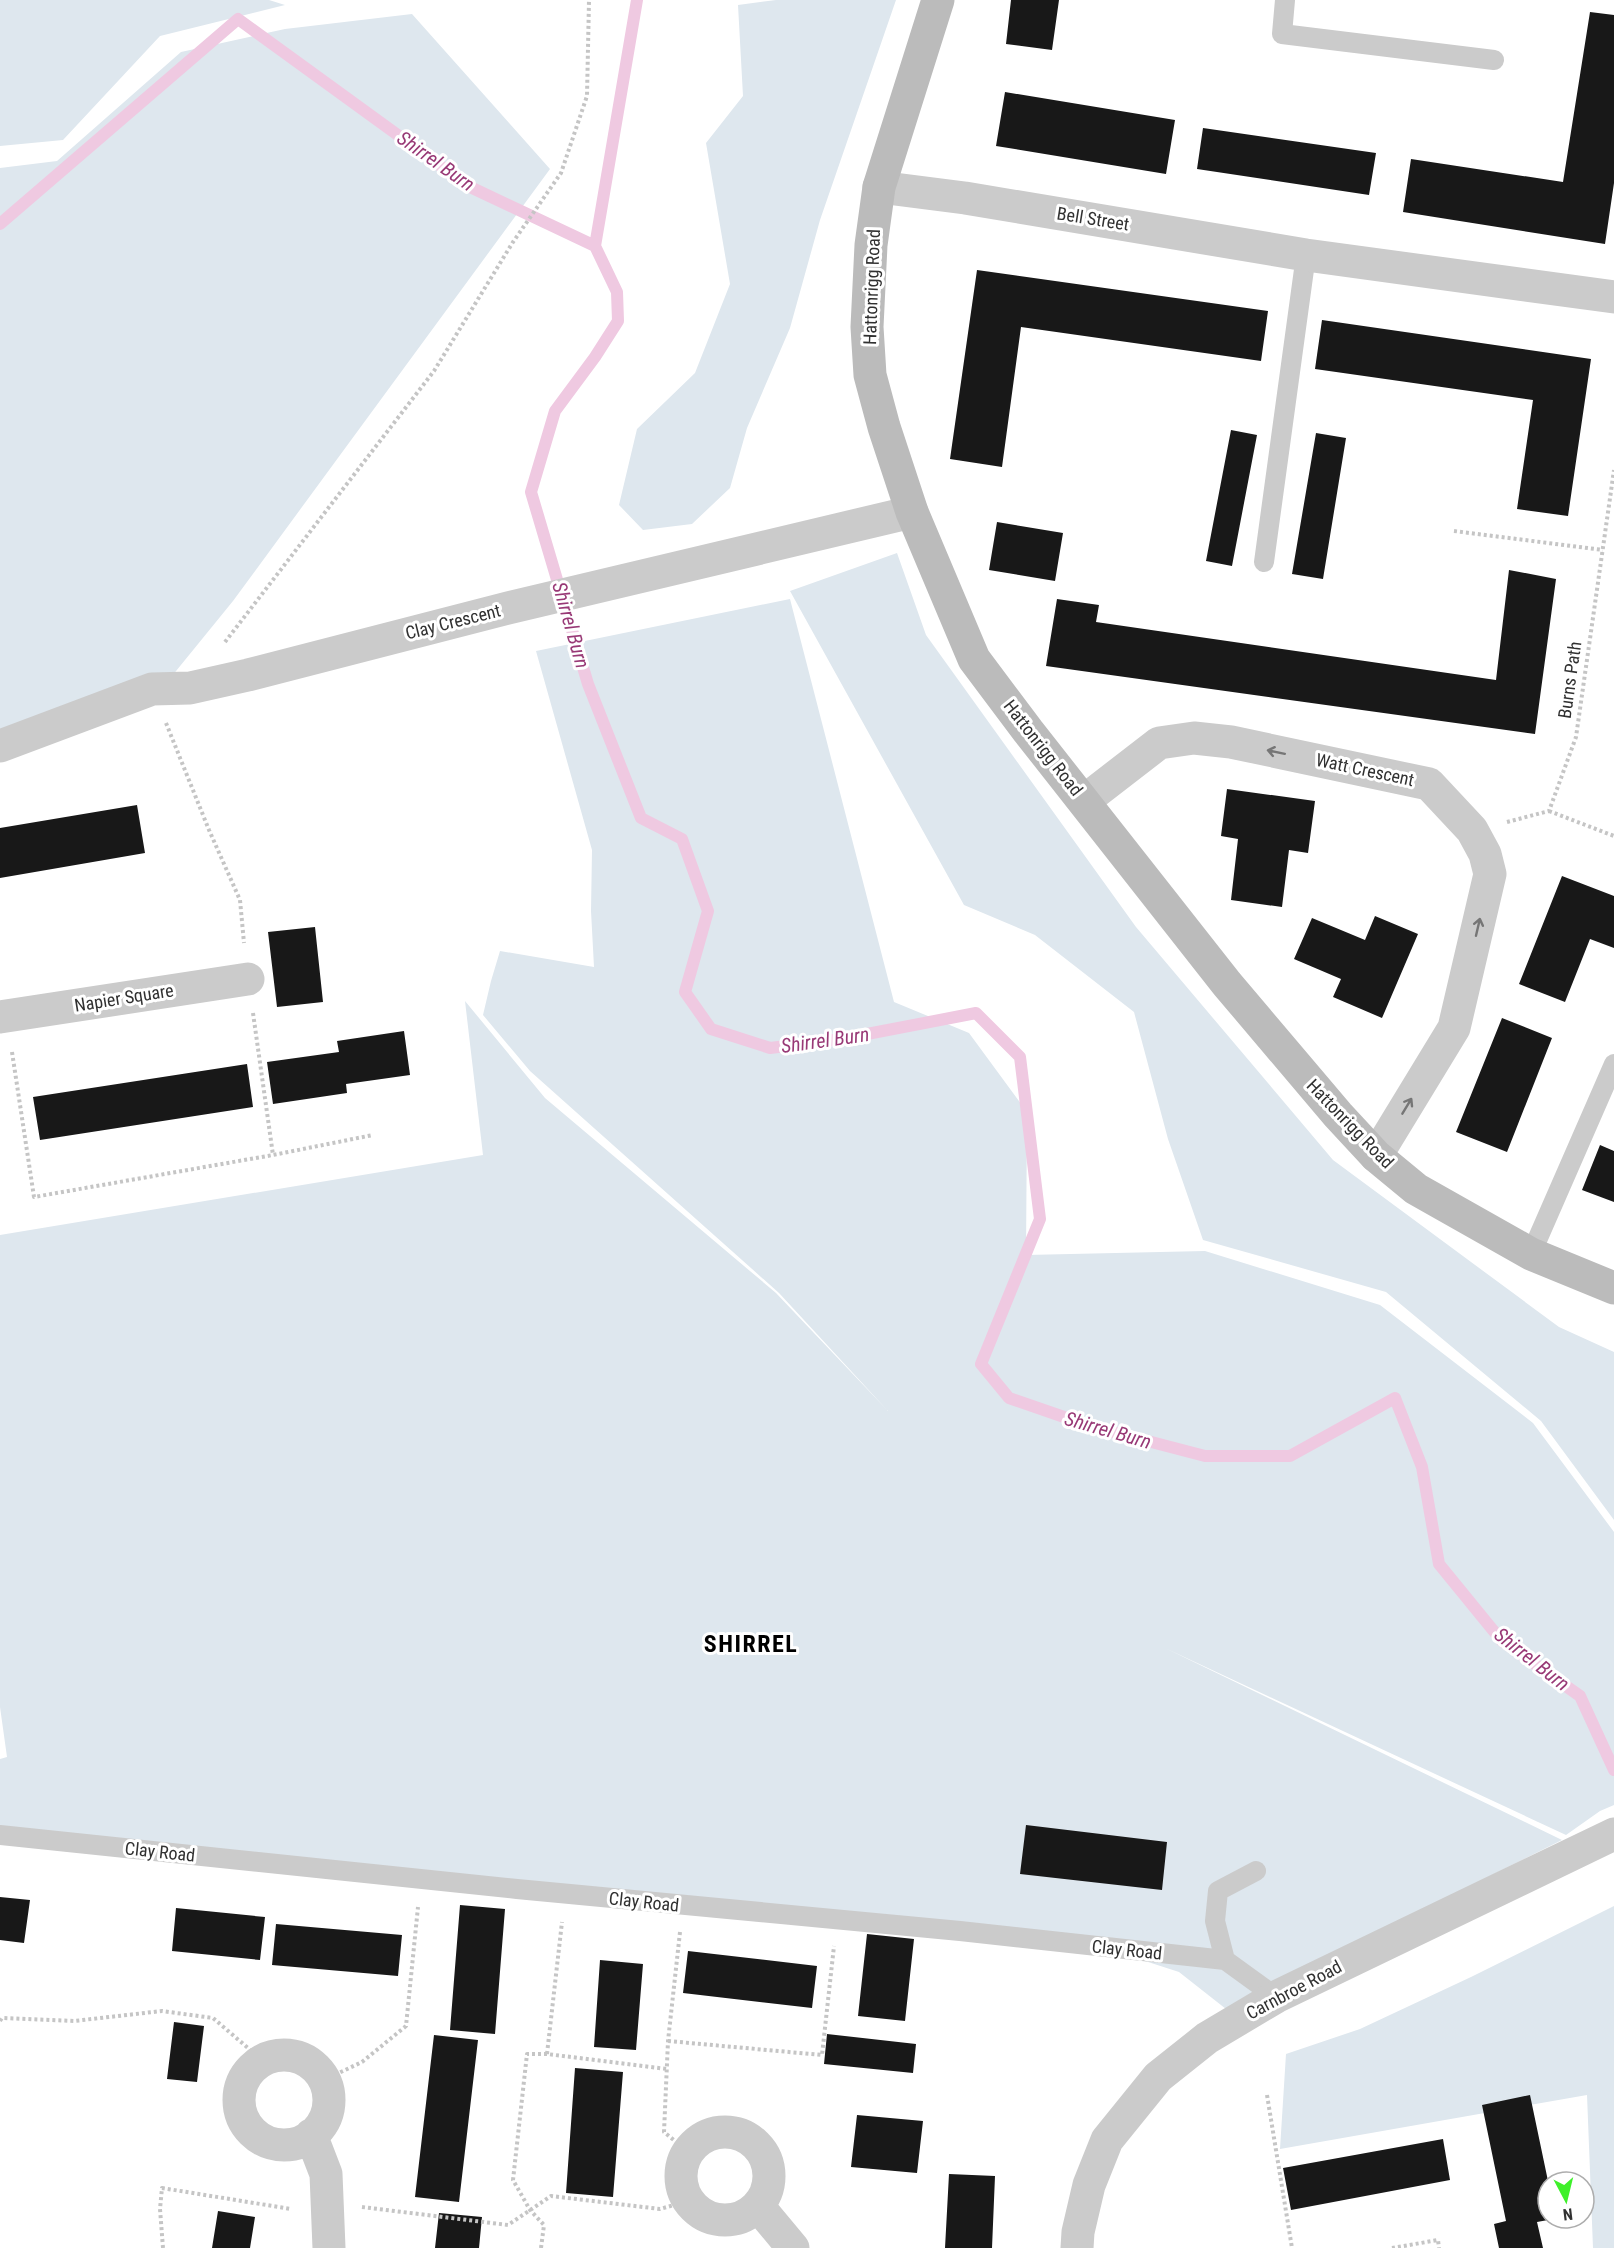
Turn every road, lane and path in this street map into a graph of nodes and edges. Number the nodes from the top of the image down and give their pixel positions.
1 (589, 0) edge
2 (938, 0) edge
3 (1285, 0) edge
4 (1494, 60) dead end
5 (879, 186) junction
6 (1306, 255) junction
7 (1614, 297) edge
8 (1614, 470) edge
9 (912, 512) junction
10 (1454, 531) dead end
11 (1603, 550) junction
12 (1264, 562) dead end
13 (190, 688) junction
14 (0, 746) edge
15 (1084, 801) junction
16 (1549, 811) junction
17 (1472, 830) junction
18 (1614, 836) edge
19 (248, 979) dead end
20 (3, 1017) edge
21 (1614, 1064) edge
22 (273, 1155) dead end
23 (1376, 1156) junction
24 (1531, 1254) junction
25 (1614, 1288) edge
26 (1614, 1834) edge
27 (0, 1835) edge
28 (1256, 1871) dead end
29 (419, 1897) dead end
30 (563, 1915) dead end
31 (837, 1921) junction
32 (681, 1923) dead end
33 (1225, 1960) junction
34 (1276, 1996) junction
35 (0, 2021) edge
36 (668, 2041) junction
37 (547, 2054) junction
38 (262, 2060) junction
39 (667, 2069) junction
40 (324, 2080) junction
41 (1267, 2095) dead end
42 (311, 2135) junction
43 (687, 2151) junction
44 (688, 2201) junction
45 (758, 2206) junction
46 (328, 2209) junction
47 (530, 2210) junction
48 (163, 2248) edge
49 (329, 2248) edge
50 (541, 2248) edge
51 (793, 2248) edge
52 (1077, 2248) edge
53 (1292, 2248) edge
54 (1392, 2248) edge
55 (1439, 2248) edge

1 - 13 path
2 - 5 street, Hattonrigg Road
3 - 4 lane
5 - 6 street, Bell Street
5 - 9 street, Hattonrigg Road
6 - 7 street, Bell Street
6 - 12 lane
8 - 11 path, Burns Path
9 - 13 street, Clay Crescent
9 - 15 street, Hattonrigg Road
10 - 11 path
11 - 16 path, Burns Path
13 - 14 street, Clay Crescent
17 -> 15 street, Watt Crescent
15 - 23 street, Hattonrigg Road
16 - 17 path
16 - 18 path
23 -> 17 street, Watt Crescent
19 - 20 street, Napier Square
20 - 22 path
21 - 24 lane
23 - 24 street, Hattonrigg Road
24 - 25 street, Hattonrigg Road
26 - 34 street, Carnbroe Road
27 - 31 lane, Clay Road
28 - 33 lane
29 - 40 path
30 - 37 path
31 - 33 lane, Clay Road
31 - 36 path
32 - 36 path
33 - 34 lane, Clay Road
34 - 52 street, Carnbroe Road
35 - 38 path
36 - 39 path
37 - 39 path
37 - 47 path
38 - 40 street
38 - 42 street
39 - 43 path
40 - 42 street
41 - 53 path
42 - 46 street
43 - 44 street
43 - 45 street
44 - 45 street
44 - 47 path
45 - 51 street
46 - 47 path
46 - 48 path
46 - 49 street
47 - 50 path
54 - 55 path

